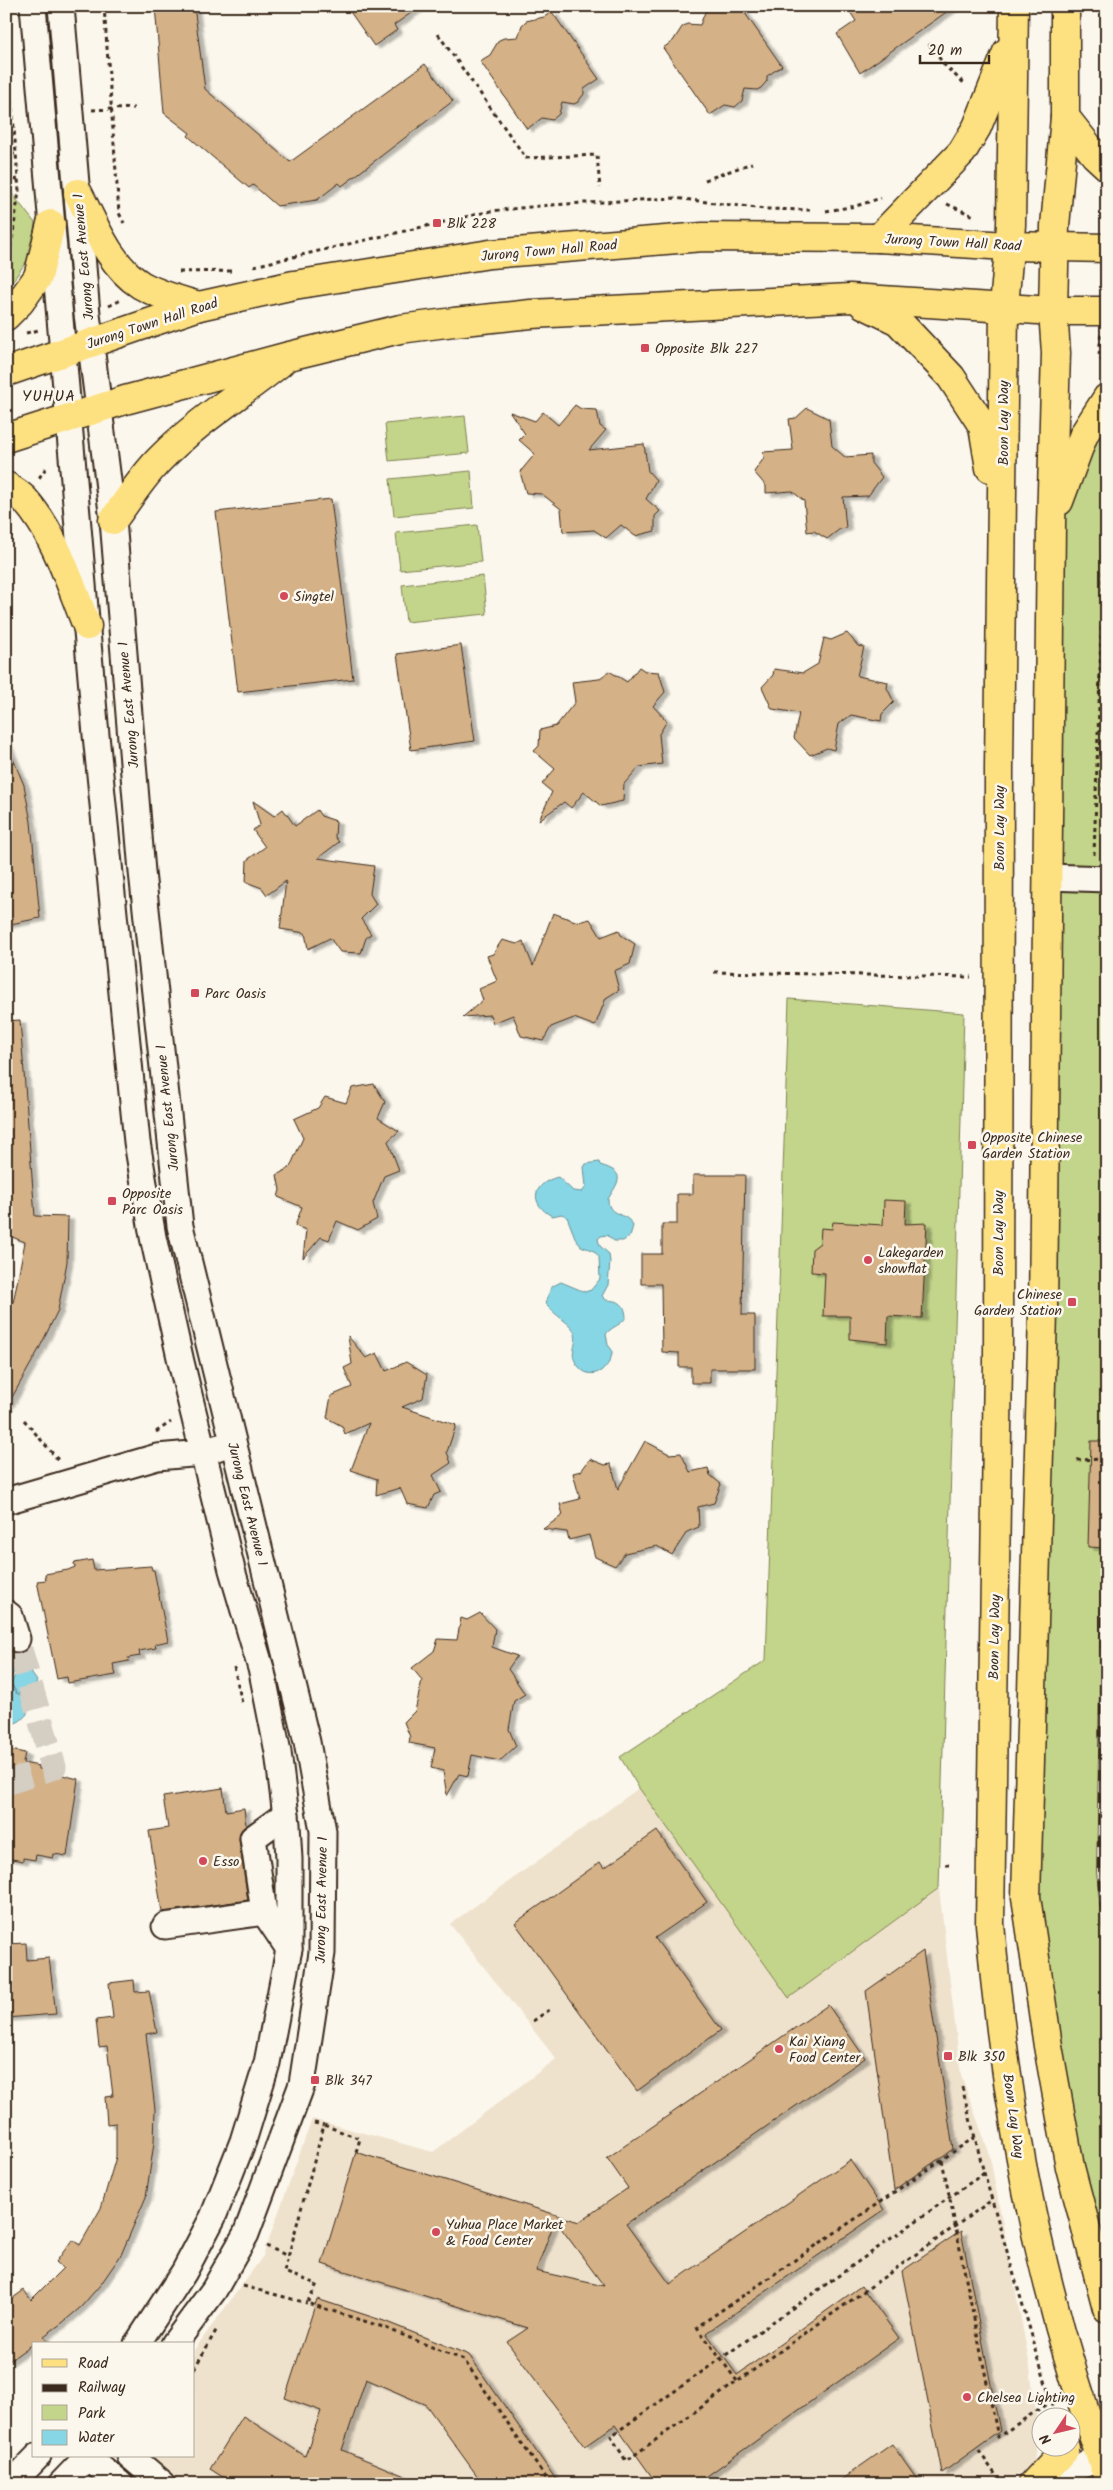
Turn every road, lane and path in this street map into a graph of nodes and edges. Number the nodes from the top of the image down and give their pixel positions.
1 (33, 6) edge
2 (61, 6) edge
3 (104, 6) edge
4 (1014, 6) edge
5 (1065, 6) edge
6 (6, 28) edge
7 (438, 34) dead end
8 (1013, 37) junction
9 (929, 44) dead end
10 (966, 86) dead end
11 (134, 108) dead end
12 (119, 109) dead end
13 (6, 114) edge
14 (12, 114) junction
15 (1065, 117) junction
16 (15, 154) junction
17 (6, 155) edge
18 (752, 163) dead end
19 (1107, 166) edge
20 (18, 179) junction
21 (705, 180) dead end
22 (6, 181) edge
23 (600, 188) dead end
24 (78, 193) junction
25 (925, 193) junction
26 (980, 219) dead end
27 (51, 224) junction
28 (127, 231) dead end
29 (6, 236) edge
30 (879, 238) junction
31 (11, 243) junction
32 (1007, 246) junction
33 (1055, 248) junction
34 (1107, 248) edge
35 (6, 258) edge
36 (850, 298) junction
37 (199, 306) junction
38 (1004, 306) junction
39 (1053, 311) junction
40 (1107, 311) edge
41 (6, 316) edge
42 (91, 342) junction
43 (63, 352) junction
44 (289, 356) junction
45 (1099, 356) dead end
46 (1107, 367) edge
47 (6, 372) edge
48 (1107, 398) edge
49 (100, 409) junction
50 (70, 417) junction
51 (6, 438) edge
52 (1106, 467) edge
53 (6, 486) edge
54 (113, 520) junction
55 (1051, 524) junction
56 (1002, 544) junction
57 (1107, 600) edge
58 (87, 626) junction
59 (1105, 784) edge
60 (1048, 877) junction
61 (1106, 877) edge
62 (119, 948) junction
63 (151, 948) junction
64 (714, 972) dead end
65 (971, 977) dead end
66 (24, 1420) dead end
67 (230, 1433) junction
68 (201, 1444) junction
69 (51, 1452) dead end
70 (1107, 1459) edge
71 (1077, 1460) dead end
72 (6, 1501) edge
73 (6, 1613) edge
74 (18, 1639) tunnel mouth
75 (286, 1814) junction
76 (950, 1864) dead end
77 (944, 1865) dead end
78 (264, 1912) junction
79 (165, 1926) dead end
80 (289, 1949) junction
81 (552, 2008) dead end
82 (533, 2021) dead end
83 (962, 2086) dead end
84 (1107, 2118) edge
85 (314, 2123) dead end
86 (324, 2125) junction
87 (975, 2137) junction
88 (1107, 2148) edge
89 (356, 2152) dead end
90 (942, 2160) junction
91 (984, 2173) junction
92 (948, 2199) junction
93 (992, 2200) junction
94 (954, 2227) junction
95 (266, 2245) dead end
96 (288, 2256) junction
97 (1101, 2261) edge
98 (242, 2286) dead end
99 (307, 2303) junction
100 (1107, 2308) edge
101 (138, 2342) edge
102 (175, 2342) edge
103 (721, 2359) junction
104 (1069, 2364) junction
105 (737, 2381) junction
106 (1051, 2401) junction
107 (1052, 2408) edge
108 (1070, 2408) edge
109 (979, 2451) dead end
110 (36, 2458) edge
111 (86, 2458) edge
112 (88, 2458) edge
113 (132, 2458) edge
114 (1057, 2458) edge
115 (1105, 2463) edge
116 (11, 2484) edge
117 (62, 2484) edge
118 (120, 2484) edge
119 (163, 2484) edge
120 (550, 2484) edge
121 (1002, 2484) edge
122 (1033, 2484) edge
123 (1046, 2484) edge

1 - 27 street, Jurong East Avenue 1
2 - 24 street, Jurong East Avenue 1
3 - 28 path
4 - 8 main road, Boon Lay Way
5 - 15 main road
6 - 14 path
7 - 23 path
8 - 25 main road
8 - 32 main road, Boon Lay Way
9 - 10 path
11 - 12 path
13 - 14 path
14 - 16 path
15 - 19 main road
15 - 33 main road
16 - 17 path
16 - 20 path
18 - 21 path
20 - 22 path
20 - 31 path
24 - 37 main road
24 - 42 street, Jurong East Avenue 1
25 - 26 path
25 - 30 main road
27 - 41 main road
27 - 43 street, Jurong East Avenue 1
29 - 31 path
30 - 32 main road, Jurong Town Hall Road
30 - 37 main road, Jurong Town Hall Road
31 - 35 path
32 - 33 main road, Jurong Town Hall Road
32 - 38 main road, Boon Lay Way
33 - 34 main road, Jurong Town Hall Road
33 - 39 main road
36 - 38 main road
36 - 44 main road
36 - 56 main road
37 - 42 main road, Jurong Town Hall Road
38 - 39 main road
38 - 56 main road, Boon Lay Way
39 - 40 main road
39 - 55 main road
42 - 43 main road, Jurong Town Hall Road
42 - 49 street, Jurong East Avenue 1
43 - 47 main road, Jurong Town Hall Road
43 - 50 street, Jurong East Avenue 1
44 - 49 main road
44 - 54 main road
45 - 46 path
48 - 55 main road
49 - 50 main road
49 - 54 street, Jurong East Avenue 1
50 - 51 main road
50 - 58 street, Jurong East Avenue 1
52 - 61 path
53 - 58 main road
54 - 63 street, Jurong East Avenue 1
55 - 60 main road
56 - 104 main road, Boon Lay Way
57 - 59 path
58 - 62 street, Jurong East Avenue 1
59 - 61 path
60 - 61 street
60 - 97 main road
62 - 63 street
62 - 68 street, Jurong East Avenue 1
63 - 67 street, Jurong East Avenue 1
64 - 65 path
66 - 69 path
67 - 68 street
67 - 102 street, Jurong East Avenue 1
68 - 72 street
68 - 75 street, Jurong East Avenue 1
70 - 71 path
73 - 74 street
75 - 78 street
75 - 80 street, Jurong East Avenue 1
76 - 77 path
78 - 79 street
78 - 80 street
80 - 101 street, Jurong East Avenue 1
81 - 82 path
83 - 87 path
84 - 88 path
85 - 86 path
86 - 89 path
86 - 96 path
87 - 90 path
87 - 91 path
90 - 92 path
90 - 103 path
91 - 92 path
91 - 93 path
92 - 94 path
92 - 103 path
93 - 94 path
93 - 106 path
94 - 105 path
94 - 106 path
95 - 96 path
96 - 99 path
97 - 100 main road
98 - 99 path
99 - 120 path
103 - 105 path
103 - 105 path
104 - 108 main road
104 - 115 main road, Boon Lay Way
106 - 107 path
109 - 121 path
110 - 116 street
111 - 117 street
112 - 118 street
113 - 119 street
114 - 122 main road
115 - 123 street

